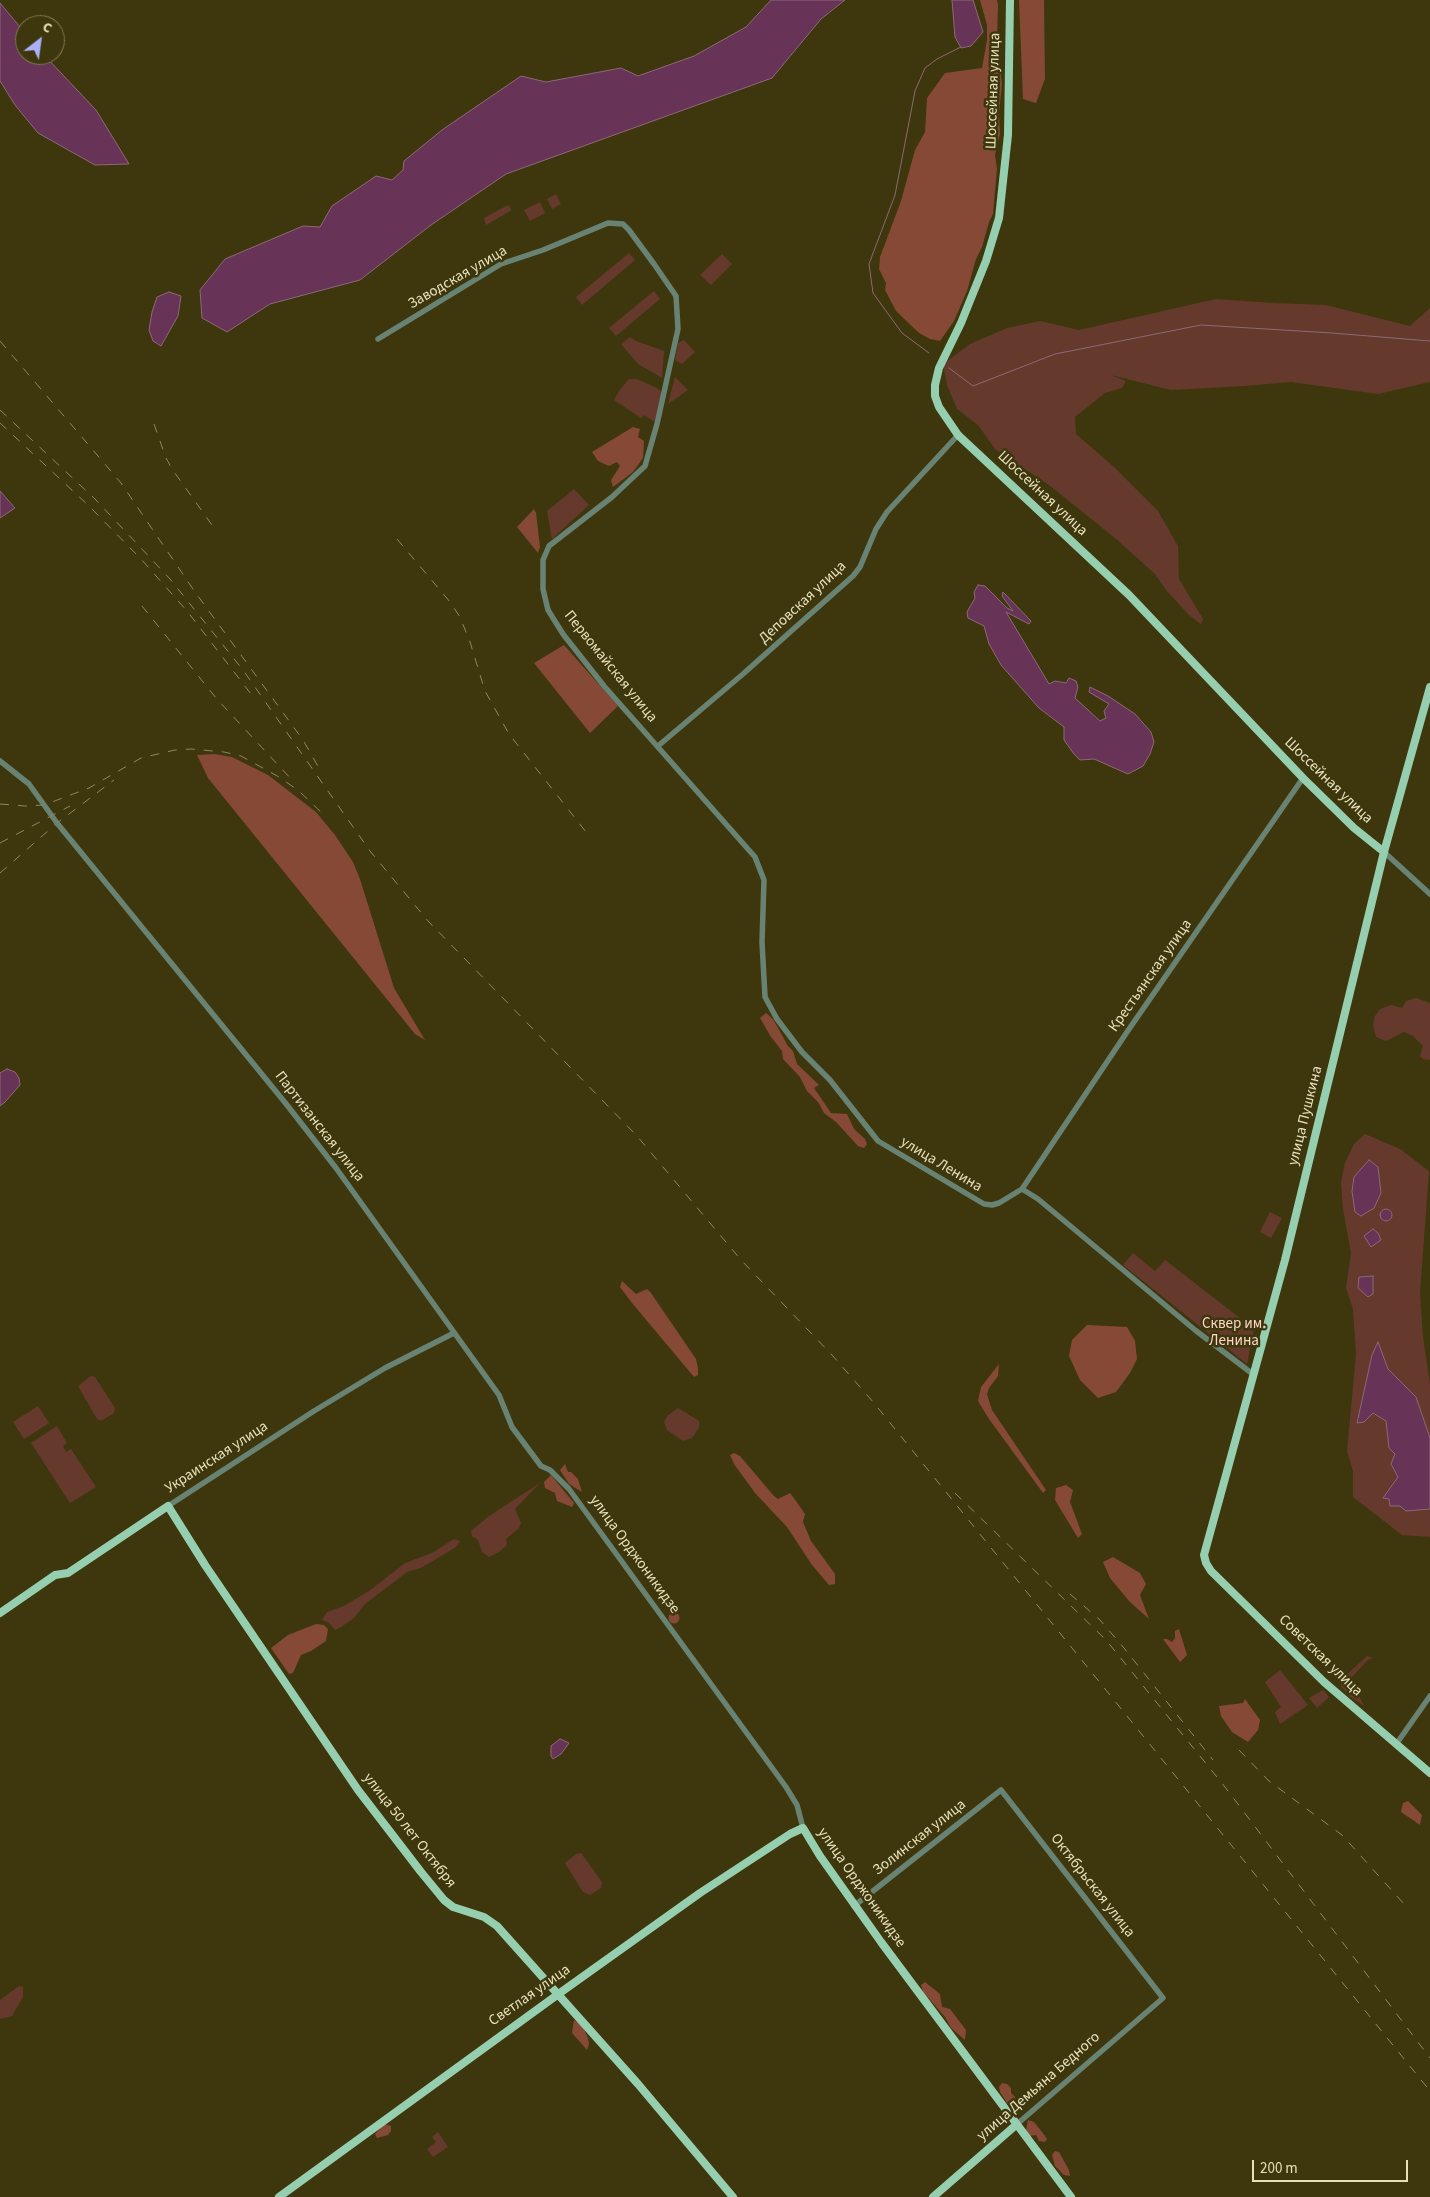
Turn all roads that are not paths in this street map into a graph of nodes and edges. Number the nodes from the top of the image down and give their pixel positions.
1 (1010, 0) edge
2 (608, 223) joint
3 (378, 339) dead end
4 (958, 435) junction
5 (1430, 687) edge
6 (658, 746) junction
7 (0, 761) edge
8 (1303, 778) junction
9 (1384, 852) junction
10 (764, 880) joint
11 (1430, 894) edge
12 (1022, 1189) junction
13 (454, 1333) junction
14 (1254, 1375) junction
15 (550, 1470) joint
16 (168, 1506) junction
17 (1204, 1550) joint
18 (0, 1613) edge
19 (1430, 1696) edge
20 (1397, 1743) junction
21 (1430, 1773) edge
22 (1001, 1790) joint
23 (803, 1828) junction
24 (854, 1906) junction
25 (559, 1993) junction
26 (1163, 1998) joint
27 (1016, 2125) junction
28 (280, 2197) edge
29 (733, 2197) edge
30 (933, 2197) edge
31 (1071, 2197) edge

1 - 4 main road, Шоссейная улица
2 - 3 street, Заводская улица
2 - 6 street, Первомайская улица
4 - 6 street, Деповская улица
4 - 8 main road, Шоссейная улица
5 - 9 main road, улица Пушкина
6 - 10 street, Первомайская улица
7 - 13 street, Партизанская улица
8 - 9 main road, Шоссейная улица
8 - 12 street, Крестьянская улица
9 - 11 street, Шоссейная улица
9 - 14 main road, улица Пушкина
10 - 12 street, улица Ленина
12 - 14 street
13 - 15 street, Партизанская улица
13 - 16 street, Украинская улица
14 - 17 main road, улица Пушкина
15 - 23 street, улица Орджоникидзе
16 - 18 main road, Украинская улица
16 - 25 main road, улица 50 лет Октября
17 - 20 main road, Советская улица
19 - 20 street
20 - 21 main road, Советская улица
22 - 24 street, Золинская улица
22 - 26 street, Октябрьская улица
23 - 24 main road, улица Орджоникидзе
23 - 25 main road, Светлая улица
24 - 27 main road, улица Орджоникидзе
25 - 28 main road, Светлая улица
25 - 29 main road, улица 50 лет Октября
26 - 27 street, улица Демьяна Бедного
27 - 30 main road, улица Демьяна Бедного
27 - 31 main road, улица Орджоникидзе

